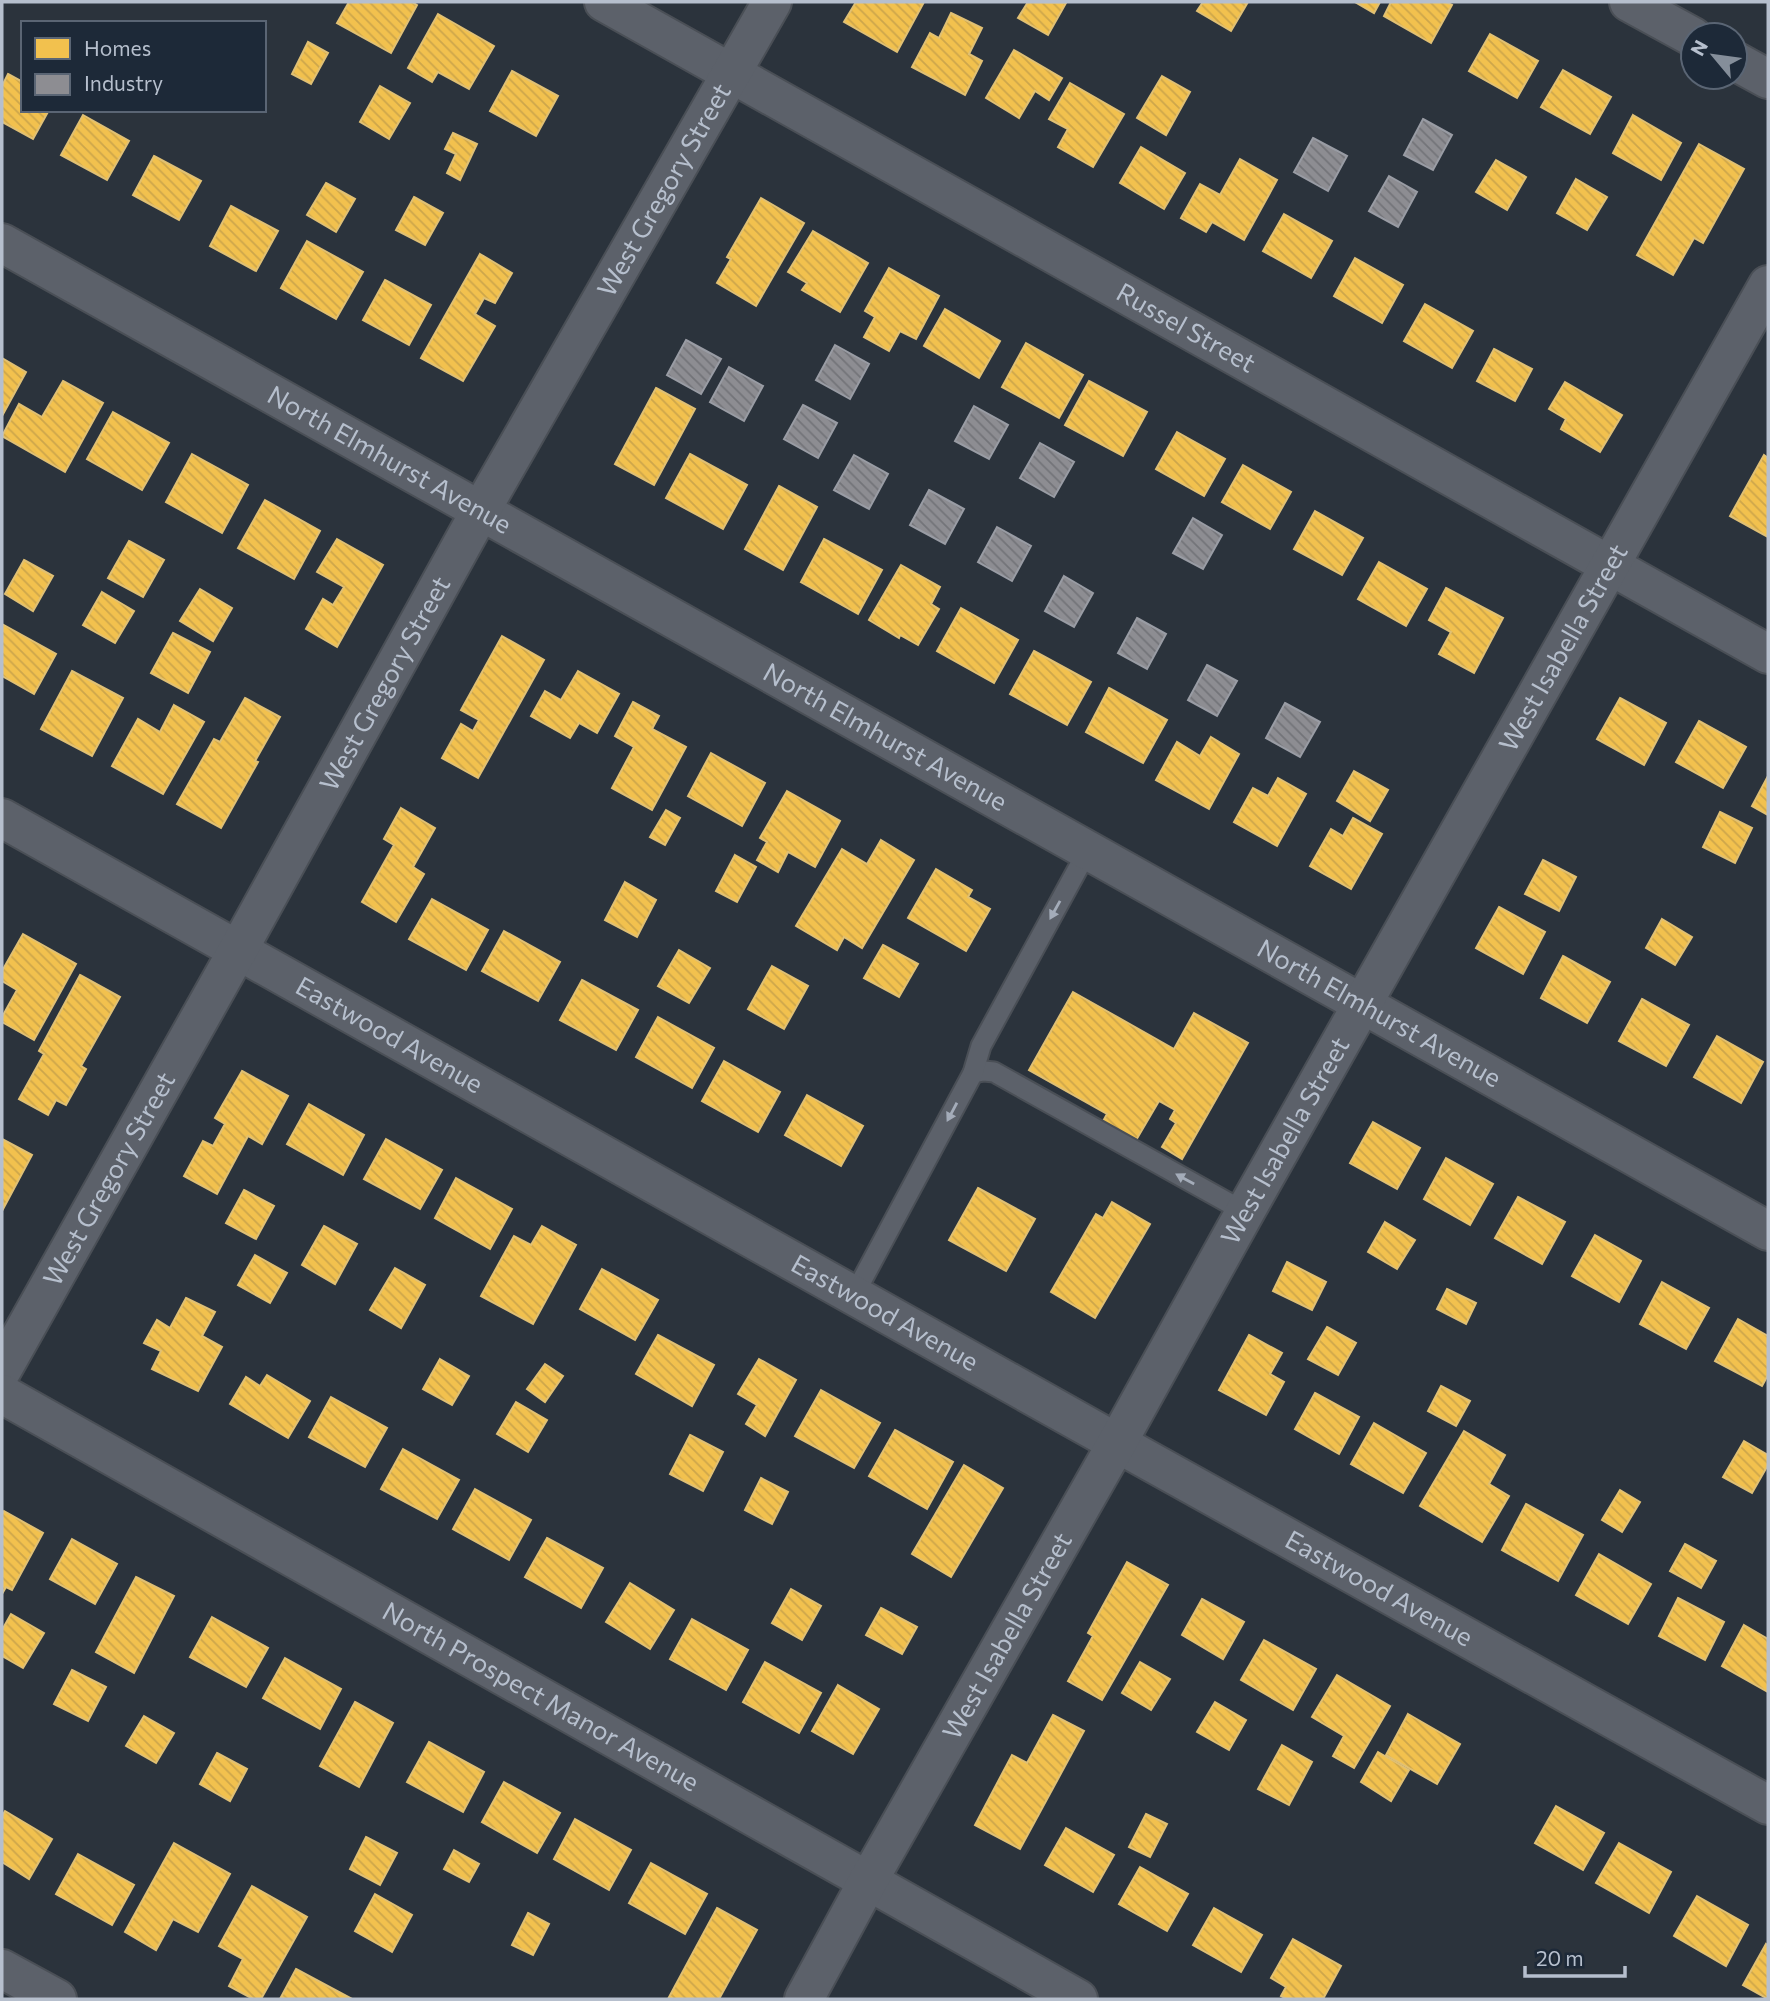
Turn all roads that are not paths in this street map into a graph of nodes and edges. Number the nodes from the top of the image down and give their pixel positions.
1 (604, 2) edge
2 (772, 2) edge
3 (1629, 2) edge
4 (1679, 29) edge
5 (1749, 69) edge
6 (732, 73) junction
7 (1768, 79) edge
8 (2, 243) edge
9 (1768, 285) edge
10 (481, 510) junction
11 (1611, 566) junction
12 (1768, 654) edge
13 (2, 818) edge
14 (1088, 850) junction
15 (238, 950) junction
16 (1363, 1004) junction
17 (973, 1073) junction
18 (1245, 1212) junction
19 (1768, 1231) edge
20 (854, 1295) junction
21 (2, 1370) edge
22 (2, 1394) edge
23 (1117, 1443) junction
24 (1768, 1805) edge
25 (868, 1881) junction
26 (2, 1969) edge
27 (57, 1999) edge
28 (804, 1999) edge
29 (1078, 1999) edge

1 - 6 street, Russel Street
2 - 6 street, West Gregory Street
3 - 4 street
5 - 7 street
6 - 10 street, West Gregory Street
6 - 11 street, Russel Street
8 - 10 street, North Elmhurst Avenue
9 - 11 street, West Isabella Street
10 - 14 street, North Elmhurst Avenue
10 - 15 street, West Gregory Street
11 - 12 street, Russel Street
11 - 16 street, West Isabella Street
13 - 15 street, Eastwood Avenue
14 - 16 street, North Elmhurst Avenue
14 -> 17 lane
15 - 20 street, Eastwood Avenue
15 - 21 street, West Gregory Street
16 - 18 street, West Isabella Street
16 - 19 street, North Elmhurst Avenue
18 -> 17 lane
17 -> 20 lane
18 - 23 street, West Isabella Street
20 - 23 street, Eastwood Avenue
22 - 25 street, North Prospect Manor Avenue
23 - 24 street, Eastwood Avenue
23 - 25 street, West Isabella Street
25 - 28 street, West Isabella Street
25 - 29 street, North Prospect Manor Avenue
26 - 27 street

